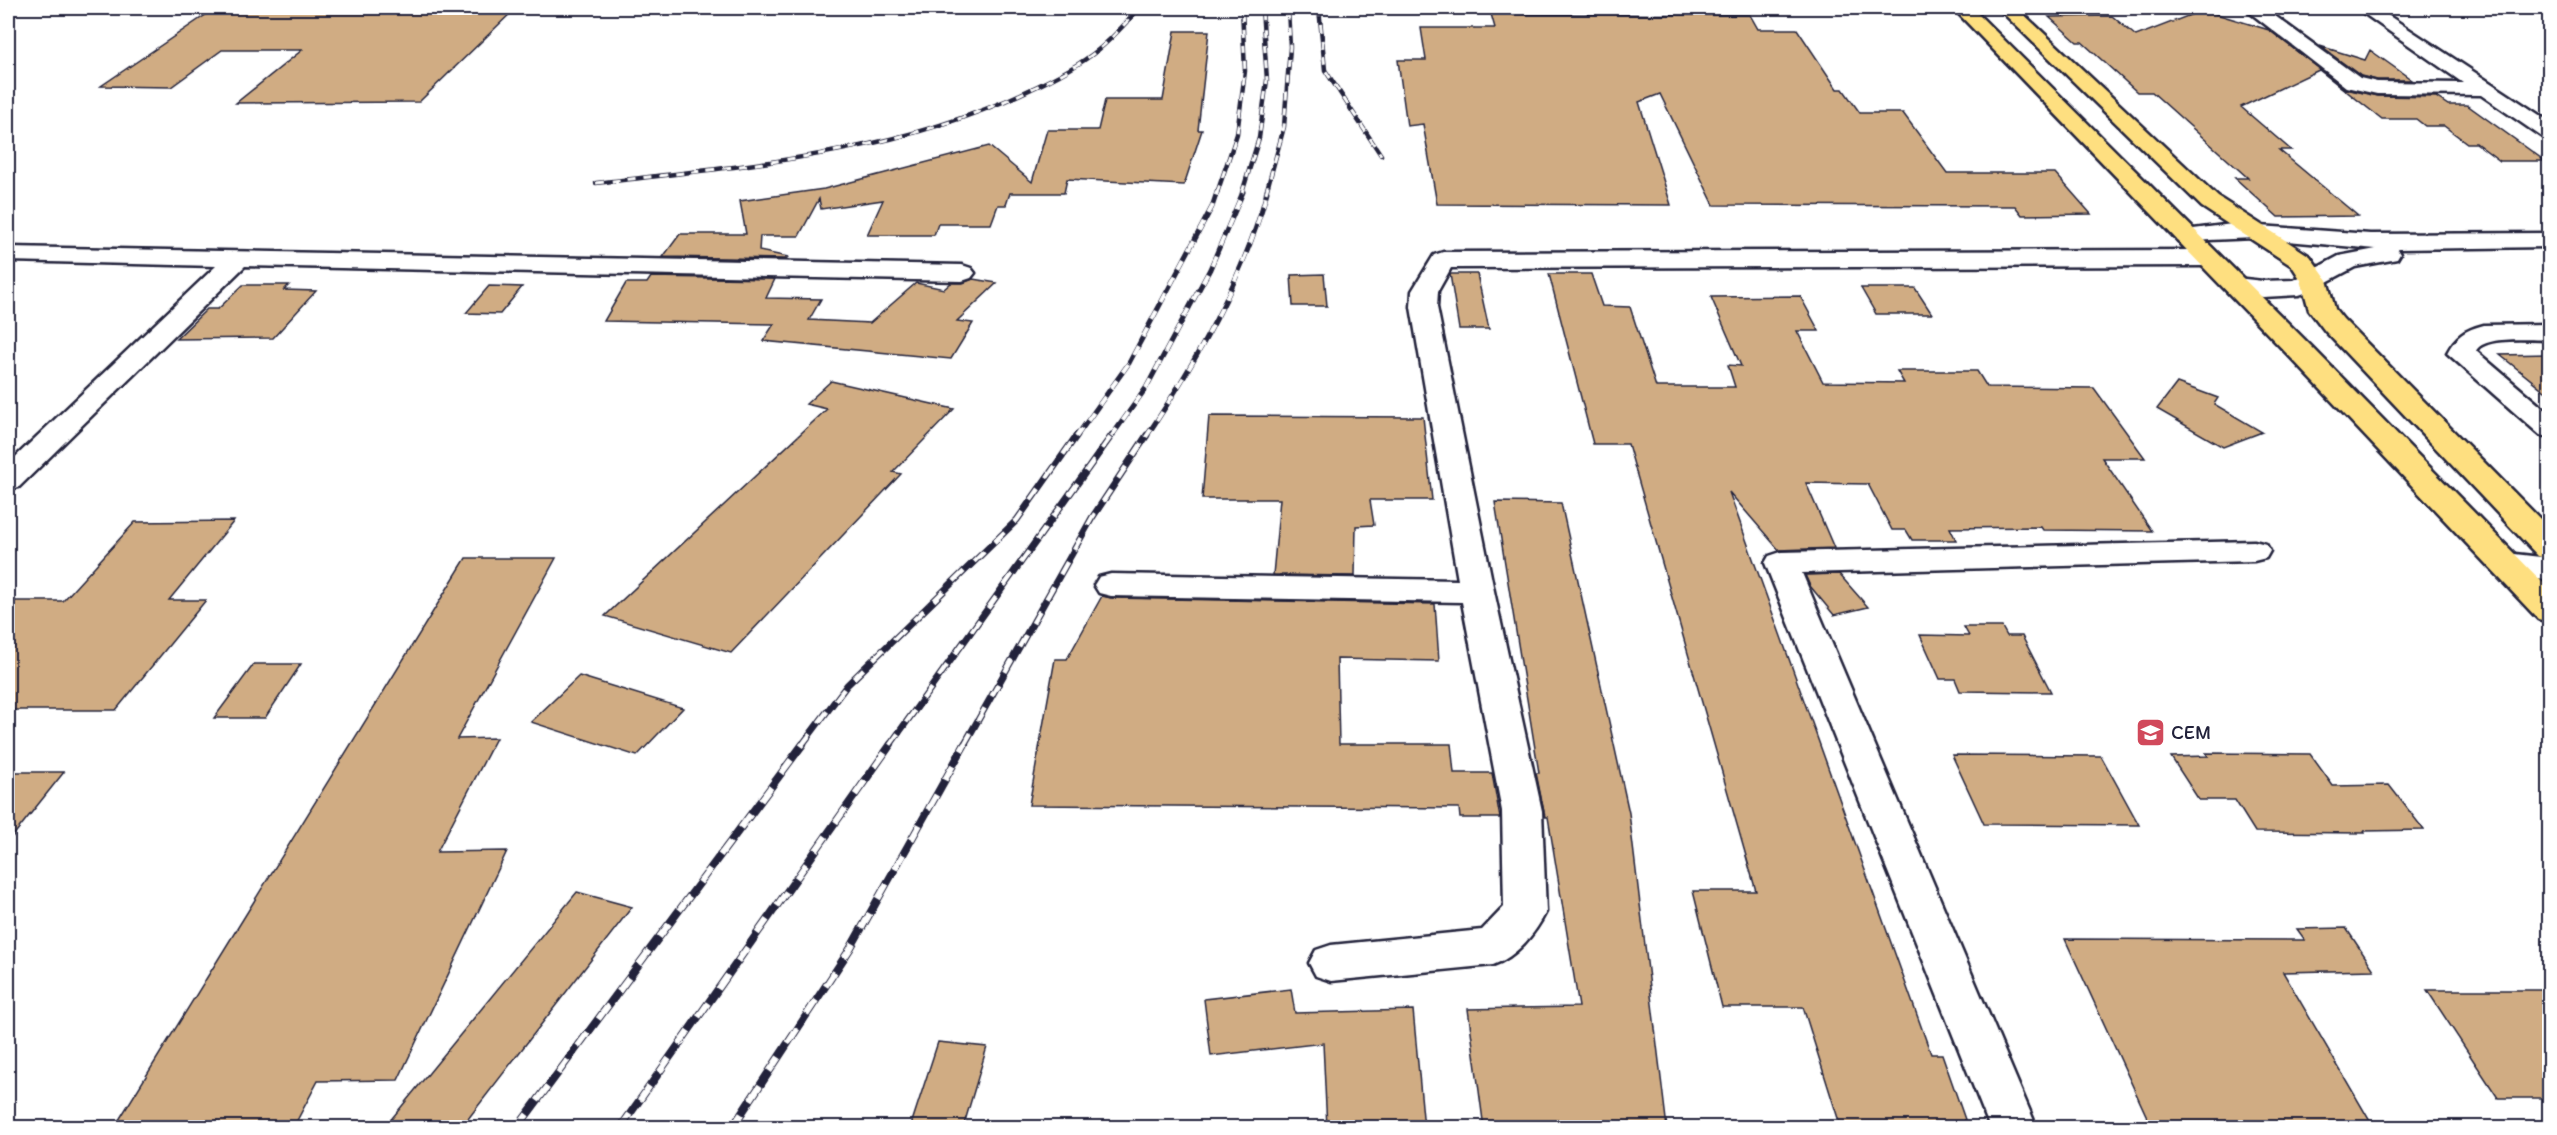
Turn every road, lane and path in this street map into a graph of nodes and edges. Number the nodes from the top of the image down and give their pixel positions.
1 (1962, 8) edge
2 (2007, 8) edge
3 (2253, 8) edge
4 (2365, 8) edge
5 (2484, 89) junction
6 (2550, 132) edge
7 (2255, 232) junction
8 (2187, 236) junction
9 (2550, 240) edge
10 (2550, 251) edge
11 (8, 254) edge
12 (2208, 258) junction
13 (238, 259) junction
14 (963, 273) dead end
15 (2314, 280) junction
16 (2236, 286) junction
17 (2275, 324) junction
18 (2334, 325) junction
19 (2550, 332) edge
20 (2550, 429) edge
21 (8, 480) edge
22 (2550, 549) edge
23 (2254, 551) dead end
24 (2506, 564) junction
25 (2550, 569) edge
26 (1111, 585) dead end
27 (1477, 591) junction
28 (2550, 611) edge
29 (1331, 963) dead end
30 (2014, 1128) edge

1 - 8 highway
2 - 7 highway
3 - 5 street
4 - 5 street
5 - 6 street
7 - 8 street
7 - 9 street
7 - 15 highway
8 - 12 highway
10 - 15 street
11 - 13 street
12 - 16 highway
12 - 27 street
13 - 14 street
13 - 21 street
15 - 16 street
15 - 18 highway
16 - 17 highway
17 - 18 highway
17 - 24 highway
18 - 22 highway
19 - 20 street
23 - 30 street
24 - 25 street
24 - 28 highway
26 - 27 street
27 - 29 street

